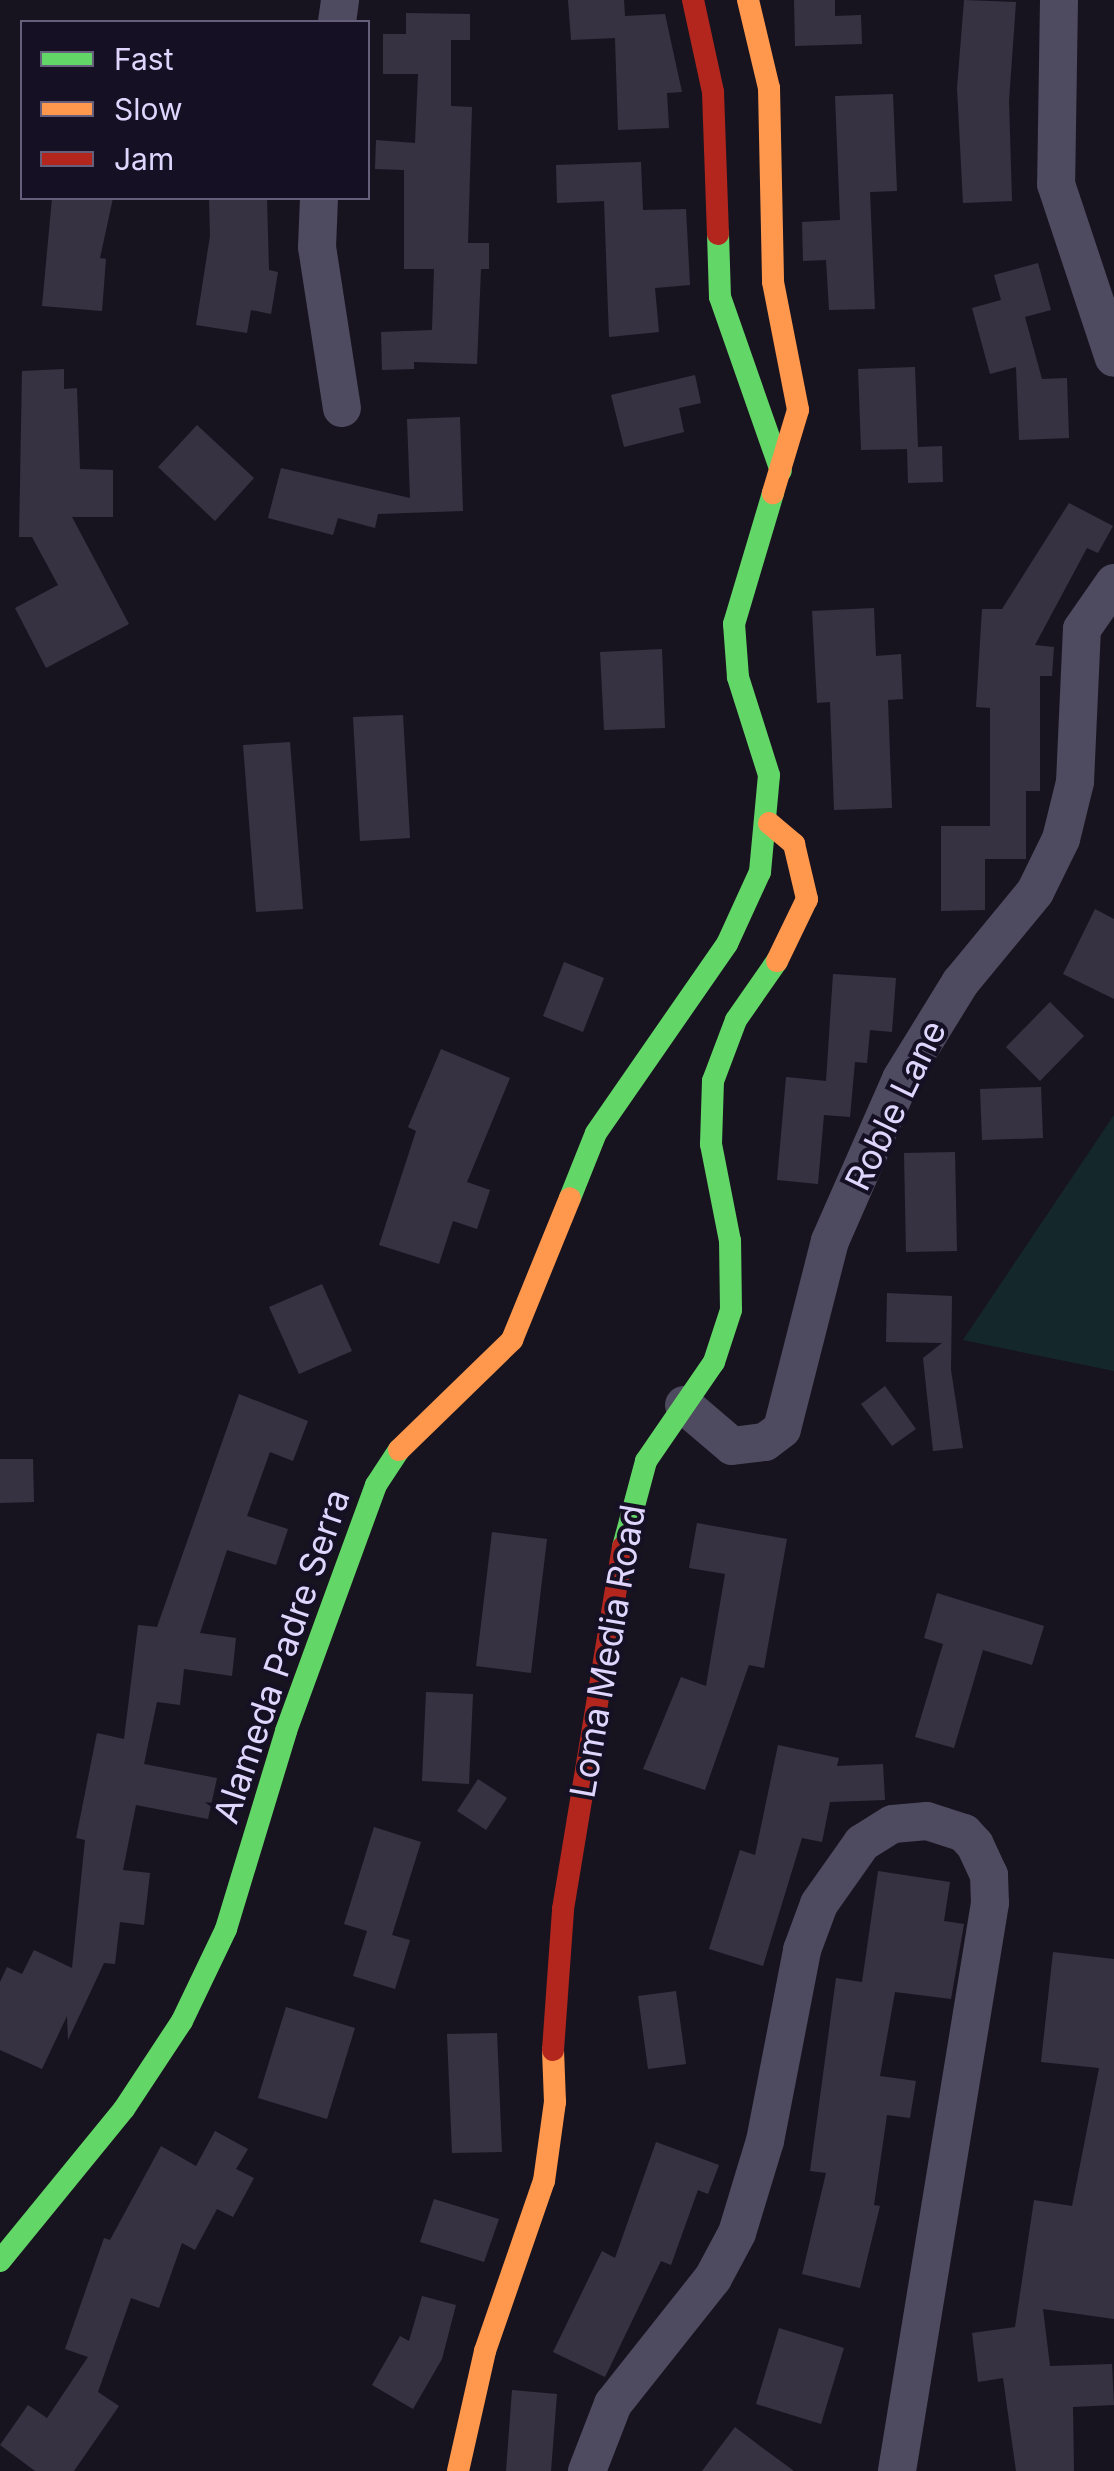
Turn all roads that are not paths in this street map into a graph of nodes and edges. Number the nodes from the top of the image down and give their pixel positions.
1 (693, 0) edge
2 (748, 0) edge
3 (1059, 0) edge
4 (319, 200) edge
5 (1114, 358) edge
6 (342, 408) dead end
7 (781, 472) junction
8 (1114, 584) edge
9 (769, 823) junction
10 (684, 1405) junction
11 (0, 2261) edge
12 (458, 2471) edge
13 (587, 2471) edge
14 (897, 2471) edge

1 - 7 street
2 - 7 street, Alameda Padre Serra
3 - 5 street
4 - 6 street
7 - 9 street, Alameda Padre Serra
8 - 10 street, Roble Lane
9 - 10 street, Loma Media Road
9 - 11 street, Alameda Padre Serra
10 - 12 street, Loma Media Road
13 - 14 street

